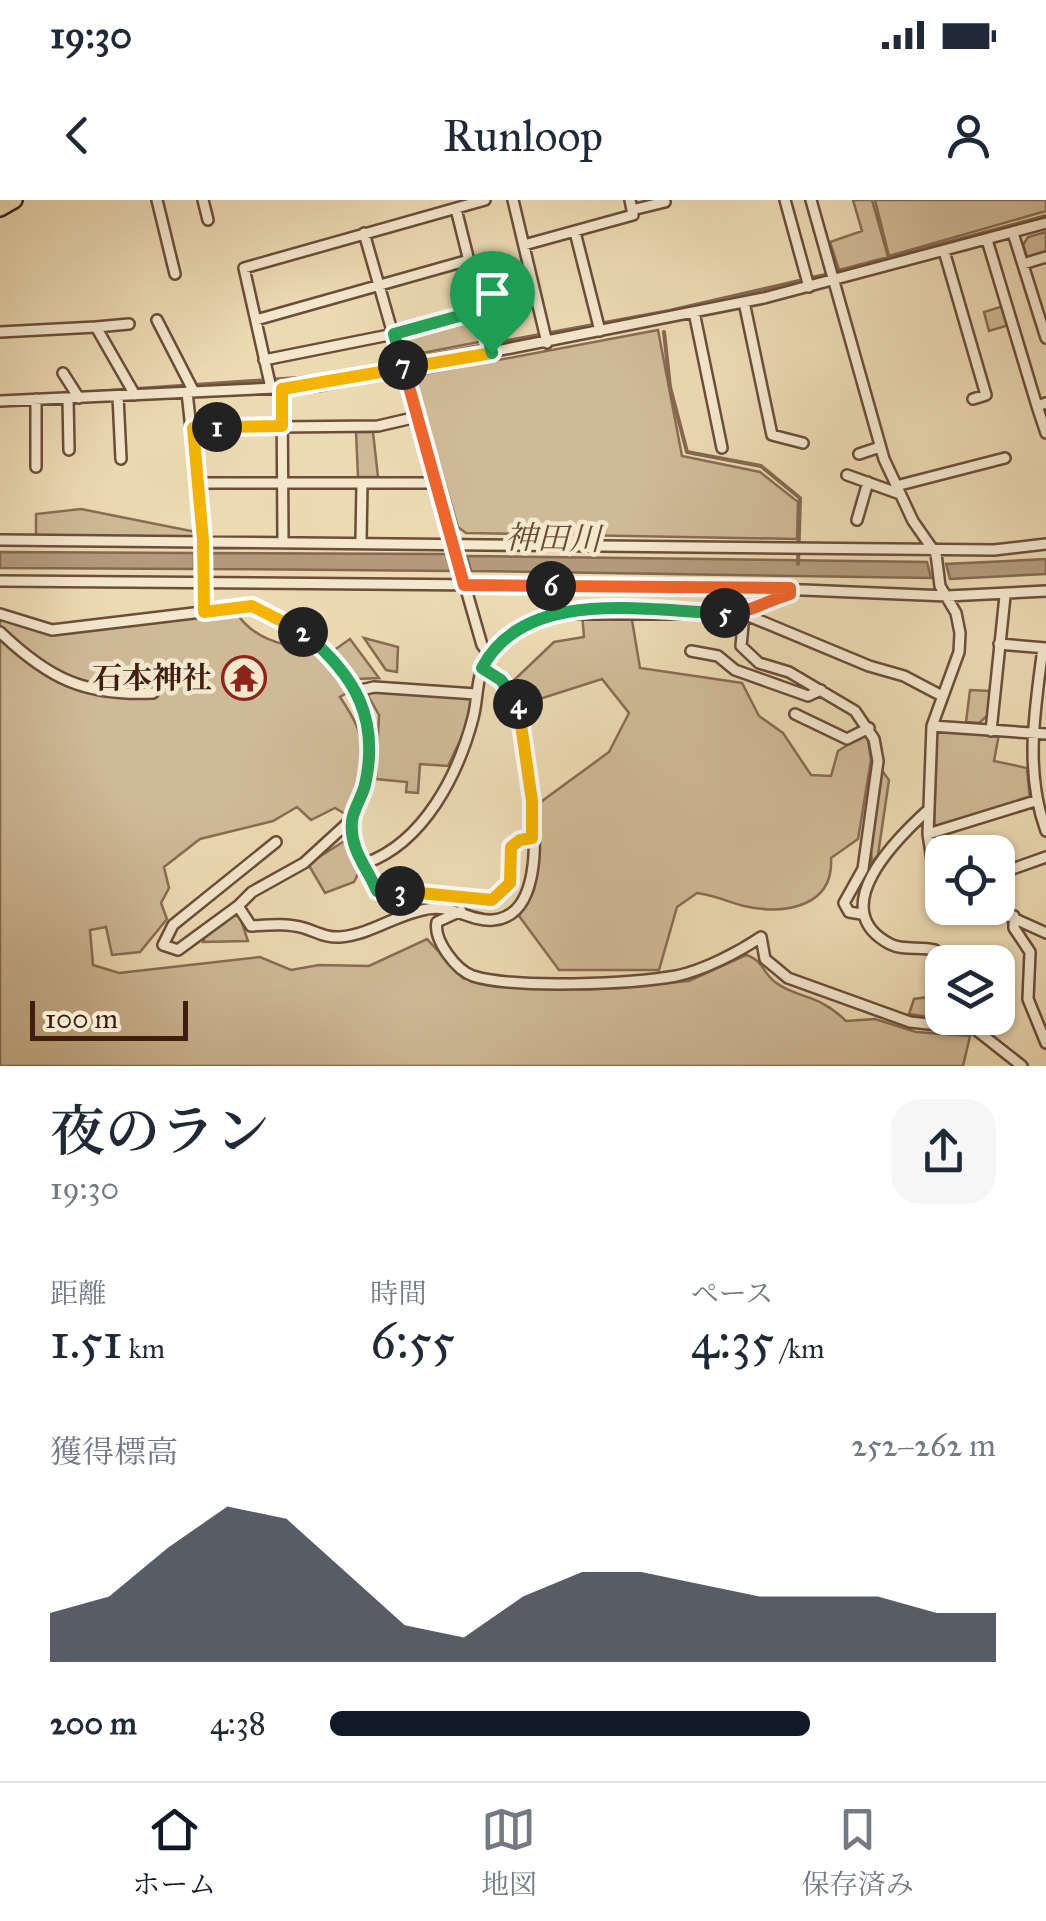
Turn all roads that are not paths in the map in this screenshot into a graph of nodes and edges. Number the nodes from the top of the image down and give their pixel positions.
1 (14, 200) edge
2 (158, 200) edge
3 (203, 200) edge
4 (484, 200) edge
5 (513, 200) edge
6 (785, 200) edge
7 (811, 200) edge
8 (665, 202) edge
9 (631, 205) edge
10 (0, 208) edge
11 (456, 209) junction
12 (208, 220) dead end
13 (1046, 223) edge
14 (364, 232) junction
15 (575, 232) junction
16 (1013, 233) junction
17 (987, 240) junction
18 (524, 245) junction
19 (944, 251) junction
20 (1046, 257) edge
21 (469, 260) junction
22 (1023, 264) junction
23 (175, 274) dead end
24 (835, 278) junction
25 (380, 285) junction
26 (809, 286) junction
27 (744, 302) junction
28 (1041, 304) edge
29 (481, 310) junction
30 (694, 312) junction
31 (158, 320) dead end
32 (256, 320) junction
33 (130, 324) dead end
34 (598, 325) junction
35 (96, 327) junction
36 (0, 332) edge
37 (394, 334) junction
38 (545, 336) junction
39 (1046, 338) edge
40 (491, 347) junction
41 (264, 360) junction
42 (403, 364) junction
43 (62, 373) dead end
44 (269, 383) junction
45 (190, 388) junction
46 (282, 389) junction
47 (133, 391) junction
48 (75, 396) junction
49 (118, 396) junction
50 (973, 398) dead end
51 (0, 400) edge
52 (36, 400) junction
53 (1041, 405) edge
54 (417, 417) junction
55 (282, 426) junction
56 (193, 428) junction
57 (1046, 433) edge
58 (803, 443) dead end
59 (880, 447) junction
60 (722, 448) dead end
61 (69, 450) dead end
62 (859, 454) dead end
63 (1005, 458) dead end
64 (121, 459) dead end
65 (36, 466) dead end
66 (848, 475) dead end
67 (434, 482) junction
68 (868, 482) junction
69 (198, 483) junction
70 (283, 483) junction
71 (362, 483) junction
72 (898, 490) junction
73 (857, 520) dead end
74 (0, 540) edge
75 (283, 540) junction
76 (361, 541) junction
77 (452, 543) junction
78 (203, 544) junction
79 (1046, 544) edge
80 (935, 552) junction
81 (0, 582) edge
82 (203, 582) junction
83 (463, 583) junction
84 (790, 588) junction
85 (1046, 591) edge
86 (947, 596) junction
87 (1005, 596) junction
88 (204, 612) junction
89 (0, 614) edge
90 (744, 614) junction
91 (0, 632) edge
92 (1000, 644) junction
93 (1045, 648) edge
94 (691, 651) dead end
95 (489, 654) junction
96 (482, 668) junction
97 (820, 690) junction
98 (357, 692) junction
99 (153, 694) dead end
100 (476, 694) junction
101 (942, 696) junction
102 (795, 714) dead end
103 (932, 726) junction
104 (868, 728) junction
105 (992, 731) junction
106 (1032, 733) junction
107 (1046, 734) edge
108 (1035, 801) junction
109 (928, 810) junction
110 (352, 819) junction
111 (1046, 831) edge
112 (928, 834) joint
113 (532, 838) junction
114 (276, 842) dead end
115 (1046, 858) edge
116 (366, 863) junction
117 (1015, 868) edge
118 (238, 906) junction
119 (461, 911) junction
120 (862, 914) junction
121 (1015, 916) edge
122 (1014, 925) edge
123 (1046, 932) edge
124 (925, 949) edge
125 (925, 1025) edge
126 (985, 1035) edge
127 (1046, 1043) edge
128 (1022, 1066) edge

1 - 10 highway
2 - 23 street
3 - 12 street
4 - 11 street
5 - 18 street
6 - 26 street
7 - 24 street
8 - 9 street
9 - 15 street
11 - 14 street
11 - 21 street
13 - 16 street
14 - 25 street
14 - 32 street
15 - 18 street
15 - 34 street
16 - 17 street
16 - 22 street
17 - 19 street
17 - 53 street
18 - 38 street
19 - 24 street
19 - 50 street
20 - 22 street
21 - 25 street
21 - 29 street
22 - 28 street
24 - 26 street
24 - 59 street
25 - 32 street
25 - 37 street
26 - 27 street
27 - 30 street
27 - 58 street
28 - 39 street
29 - 37 street
29 - 40 street
30 - 34 street
30 - 60 street
31 - 45 street
32 - 41 street
33 - 35 street
34 - 38 street
35 - 36 street
35 - 47 street
37 - 41 street
37 - 42 street
38 - 40 street
40 - 42 street
41 - 44 street
42 - 46 street
42 - 54 street
43 - 48 street
44 - 45 street
44 - 46 street
45 - 47 street
45 - 56 street
46 - 55 street
47 - 49 street
48 - 49 street
48 - 52 street
48 - 61 street
49 - 64 street
51 - 52 street
52 - 65 street
53 - 57 street
54 - 55 street
54 - 67 street
55 - 56 street
55 - 70 street
56 - 69 street
59 - 62 street
59 - 72 street
63 - 72 street
66 - 68 street
67 - 71 street
67 - 77 street
68 - 72 street
68 - 73 street
69 - 70 street
69 - 78 street
70 - 71 street
70 - 75 street
71 - 76 street
72 - 80 street
74 - 78 street
75 - 76 street
75 - 78 street
76 - 77 street
77 - 80 street
77 - 83 street
78 - 82 street
79 - 80 street
80 - 86 street
81 - 82 street
82 - 83 street
82 - 88 street
83 - 84 street
83 - 95 street
84 - 86 street
84 - 90 street
85 - 87 street
86 - 87 street
86 - 101 street
87 - 92 street
88 - 89 street
88 - 98 street
90 - 95 street
90 - 97 street
90 - 101 street
91 - 99 street
92 - 93 street
92 - 105 street
93 - 106 street
94 - 97 street
95 - 96 street
96 - 100 street
96 - 113 street
97 - 104 street
98 - 100 street
98 - 110 street
100 - 116 street
101 - 103 street
102 - 104 street
103 - 105 street
103 - 109 street
104 - 120 street
105 - 106 street
106 - 107 street
106 - 108 street
108 - 111 street
108 - 112 street
109 - 112 street
109 - 120 street
110 - 116 street
110 - 118 street
113 - 116 street
113 - 119 street
114 - 118 street
115 - 117 street
118 - 119 street
119 - 125 street
120 - 124 street
121 - 123 street
122 - 127 street
126 - 128 street

